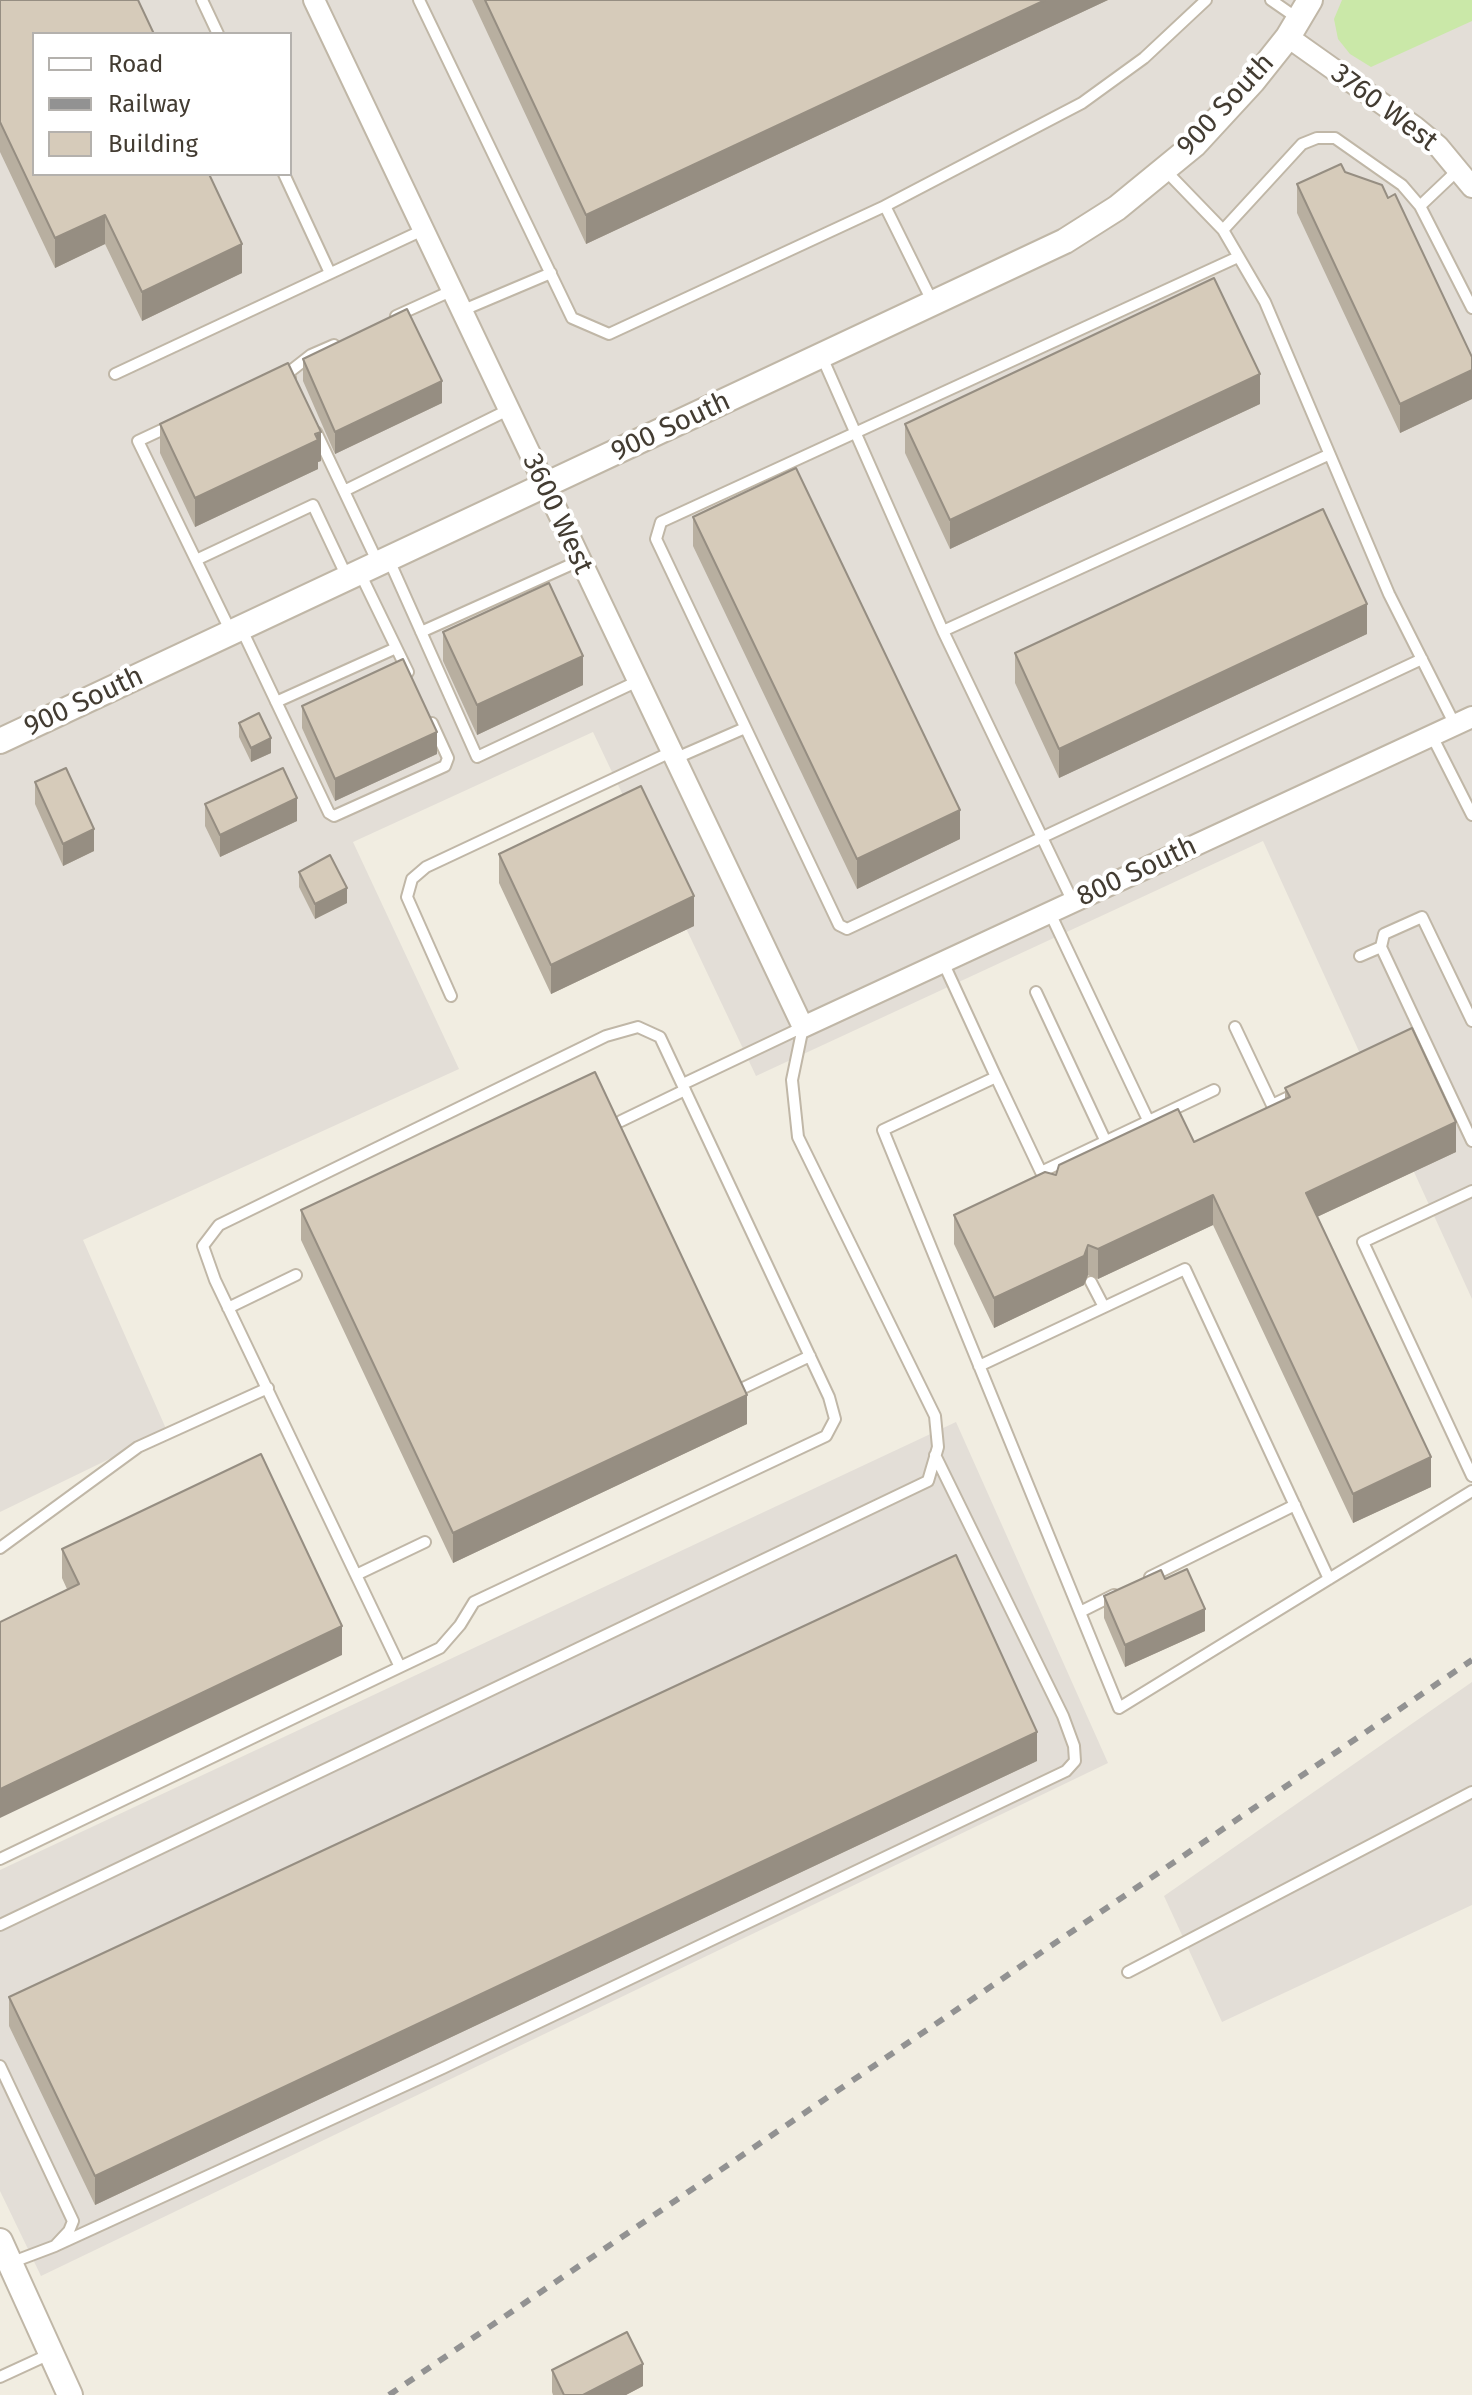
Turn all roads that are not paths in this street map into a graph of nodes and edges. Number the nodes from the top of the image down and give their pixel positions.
1 (202, 0) edge
2 (314, 0) edge
3 (419, 0) edge
4 (1206, 0) edge
5 (1271, 0) edge
6 (1299, 18) edge
7 (217, 32) edge
8 (1459, 169) junction
9 (1165, 170) junction
10 (285, 176) edge
11 (1472, 187) edge
12 (885, 206) junction
13 (1420, 206) junction
14 (423, 230) junction
15 (1223, 230) junction
16 (1238, 257) junction
17 (330, 273) junction
18 (551, 273) junction
19 (451, 291) junction
20 (934, 305) junction
21 (1472, 308) edge
22 (461, 311) junction
23 (381, 323) edge
24 (339, 342) edge
25 (822, 357) junction
26 (115, 374) dead end
27 (294, 386) edge
28 (508, 410) junction
29 (177, 422) edge
30 (313, 426) edge
31 (855, 433) junction
32 (1328, 455) junction
33 (544, 486) junction
34 (344, 491) junction
35 (196, 560) junction
36 (579, 561) junction
37 (369, 569) junction
38 (236, 631) junction
39 (943, 631) junction
40 (421, 632) junction
41 (396, 648) junction
42 (1422, 659) junction
43 (638, 681) junction
44 (416, 689) edge
45 (276, 702) junction
46 (429, 717) edge
47 (1464, 721) edge
48 (745, 728) junction
49 (1432, 736) junction
50 (0, 741) edge
51 (672, 755) junction
52 (1472, 815) edge
53 (1043, 837) junction
54 (1073, 902) junction
55 (1050, 913) junction
56 (1381, 947) junction
57 (1360, 956) dead end
58 (943, 962) junction
59 (1036, 992) dead end
60 (451, 996) dead end
61 (1472, 1021) edge
62 (803, 1027) junction
63 (1235, 1027) dead end
64 (1422, 1034) junction
65 (1408, 1041) edge
66 (996, 1077) junction
67 (1313, 1086) edge
68 (684, 1087) junction
69 (1214, 1090) dead end
70 (621, 1121) edge
71 (1149, 1122) junction
72 (1472, 1141) edge
73 (1106, 1142) junction
74 (1041, 1172) junction
75 (1047, 1185) edge
76 (1472, 1191) edge
77 (296, 1275) dead end
78 (1091, 1282) dead end
79 (1104, 1307) junction
80 (228, 1308) junction
81 (810, 1356) junction
82 (979, 1366) junction
83 (268, 1388) junction
84 (739, 1390) edge
85 (935, 1455) junction
86 (1472, 1476) edge
87 (1472, 1491) edge
88 (1295, 1505) junction
89 (425, 1542) dead end
90 (0, 1548) edge
91 (356, 1575) junction
92 (1329, 1579) junction
93 (1133, 1585) edge
94 (1120, 1592) edge
95 (1080, 1612) junction
96 (400, 1667) junction
97 (1472, 1792) edge
98 (0, 1859) edge
99 (0, 1925) edge
100 (1128, 1972) dead end
101 (0, 2066) edge
102 (55, 2246) junction
103 (5, 2252) edge
104 (52, 2353) junction
105 (0, 2377) edge
106 (70, 2395) edge

1 - 7 lane
2 - 14 street, 3600 West
3 - 18 lane
4 - 12 lane
5 - 6 lane
6 - 8 street, 3760 West
6 - 9 street, 900 South
8 - 11 street, 3760 West
8 - 13 lane
9 - 15 lane
9 - 20 street, 900 South
10 - 17 lane
12 - 18 lane
12 - 20 lane
13 - 15 lane
13 - 21 lane
14 - 17 lane
14 - 19 street, 3600 West
15 - 16 lane
16 - 31 lane
16 - 32 lane
17 - 26 lane
18 - 22 lane
19 - 22 street, 3600 West
19 - 23 lane
20 - 25 street, 900 South
22 - 28 street, 3600 West
24 - 27 lane
25 - 31 lane
25 - 33 street, 900 South
28 - 33 street, 3600 West
28 - 34 lane
29 - 35 lane
30 - 34 lane
31 - 39 lane
31 - 48 lane
32 - 39 lane
32 - 42 lane
33 - 36 street, 3600 West
33 - 37 street, 900 South
34 - 37 lane
35 - 37 lane
35 - 38 lane
36 - 40 lane
36 - 43 street, 3600 West
37 - 38 street, 900 South
37 - 40 lane
37 - 41 lane
38 - 45 lane
38 - 50 street, 900 South
39 - 53 lane
40 - 43 lane
41 - 44 lane
41 - 45 lane
42 - 47 lane
42 - 53 lane
43 - 51 street, 3600 West
45 - 46 lane
47 - 49 street, 800 South
48 - 51 lane
48 - 53 lane
49 - 52 lane
49 - 54 street, 800 South
51 - 60 lane
51 - 62 street, 3600 West
53 - 54 lane
54 - 55 street, 800 South
55 - 58 street, 800 South
55 - 71 lane
56 - 57 lane
56 - 61 lane
56 - 64 lane
58 - 62 street, 800 South
58 - 66 lane
59 - 73 lane
62 - 68 lane
62 - 85 lane
63 - 67 lane
64 - 65 lane
64 - 72 lane
66 - 74 lane
66 - 82 lane
68 - 70 lane
68 - 80 lane
68 - 81 lane
69 - 71 lane
71 - 73 lane
73 - 74 lane
74 - 75 lane
76 - 86 lane
77 - 80 lane
78 - 79 lane
79 - 82 lane
79 - 88 lane
80 - 83 lane
81 - 84 lane
81 - 96 lane
82 - 95 lane
83 - 90 lane
83 - 91 lane
85 - 99 lane
85 - 102 lane
87 - 92 lane
88 - 92 lane
88 - 93 lane
89 - 91 lane
91 - 96 lane
92 - 95 lane
94 - 95 lane
96 - 98 lane
97 - 100 lane
101 - 102 lane
102 - 103 lane
103 - 104 street
104 - 105 lane
104 - 106 street

